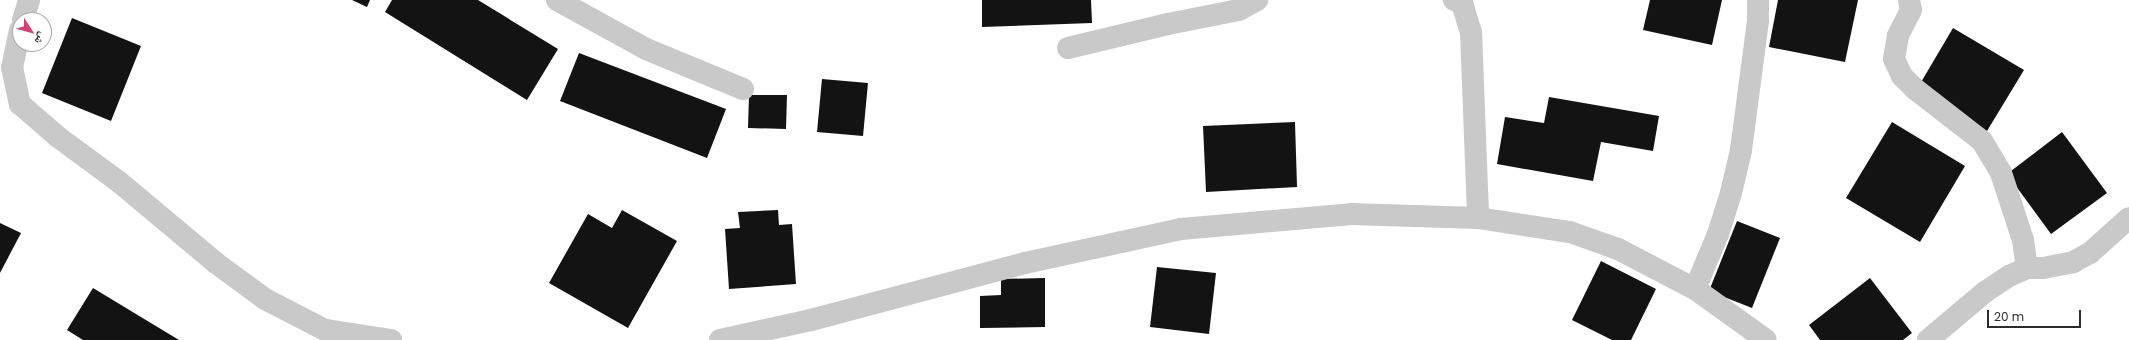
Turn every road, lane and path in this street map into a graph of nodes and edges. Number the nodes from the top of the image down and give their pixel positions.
1 (29, 0) edge
2 (557, 0) edge
3 (1257, 0) edge
4 (1454, 0) edge
5 (1758, 0) edge
6 (1909, 0) edge
7 (25, 12) edge
8 (1068, 48) dead end
9 (12, 49) edge
10 (6, 63) edge
11 (743, 89) dead end
12 (1478, 218) junction
13 (2129, 218) edge
14 (2027, 268) junction
15 (1695, 289) junction
16 (391, 340) edge
17 (720, 340) edge
18 (1766, 340) edge
19 (1928, 340) edge

1 - 7 street
2 - 11 street
3 - 8 street
4 - 12 street
5 - 15 street
6 - 14 street
9 - 10 street
10 - 16 street
12 - 15 street
12 - 17 street
13 - 14 street
14 - 19 street
15 - 18 street

